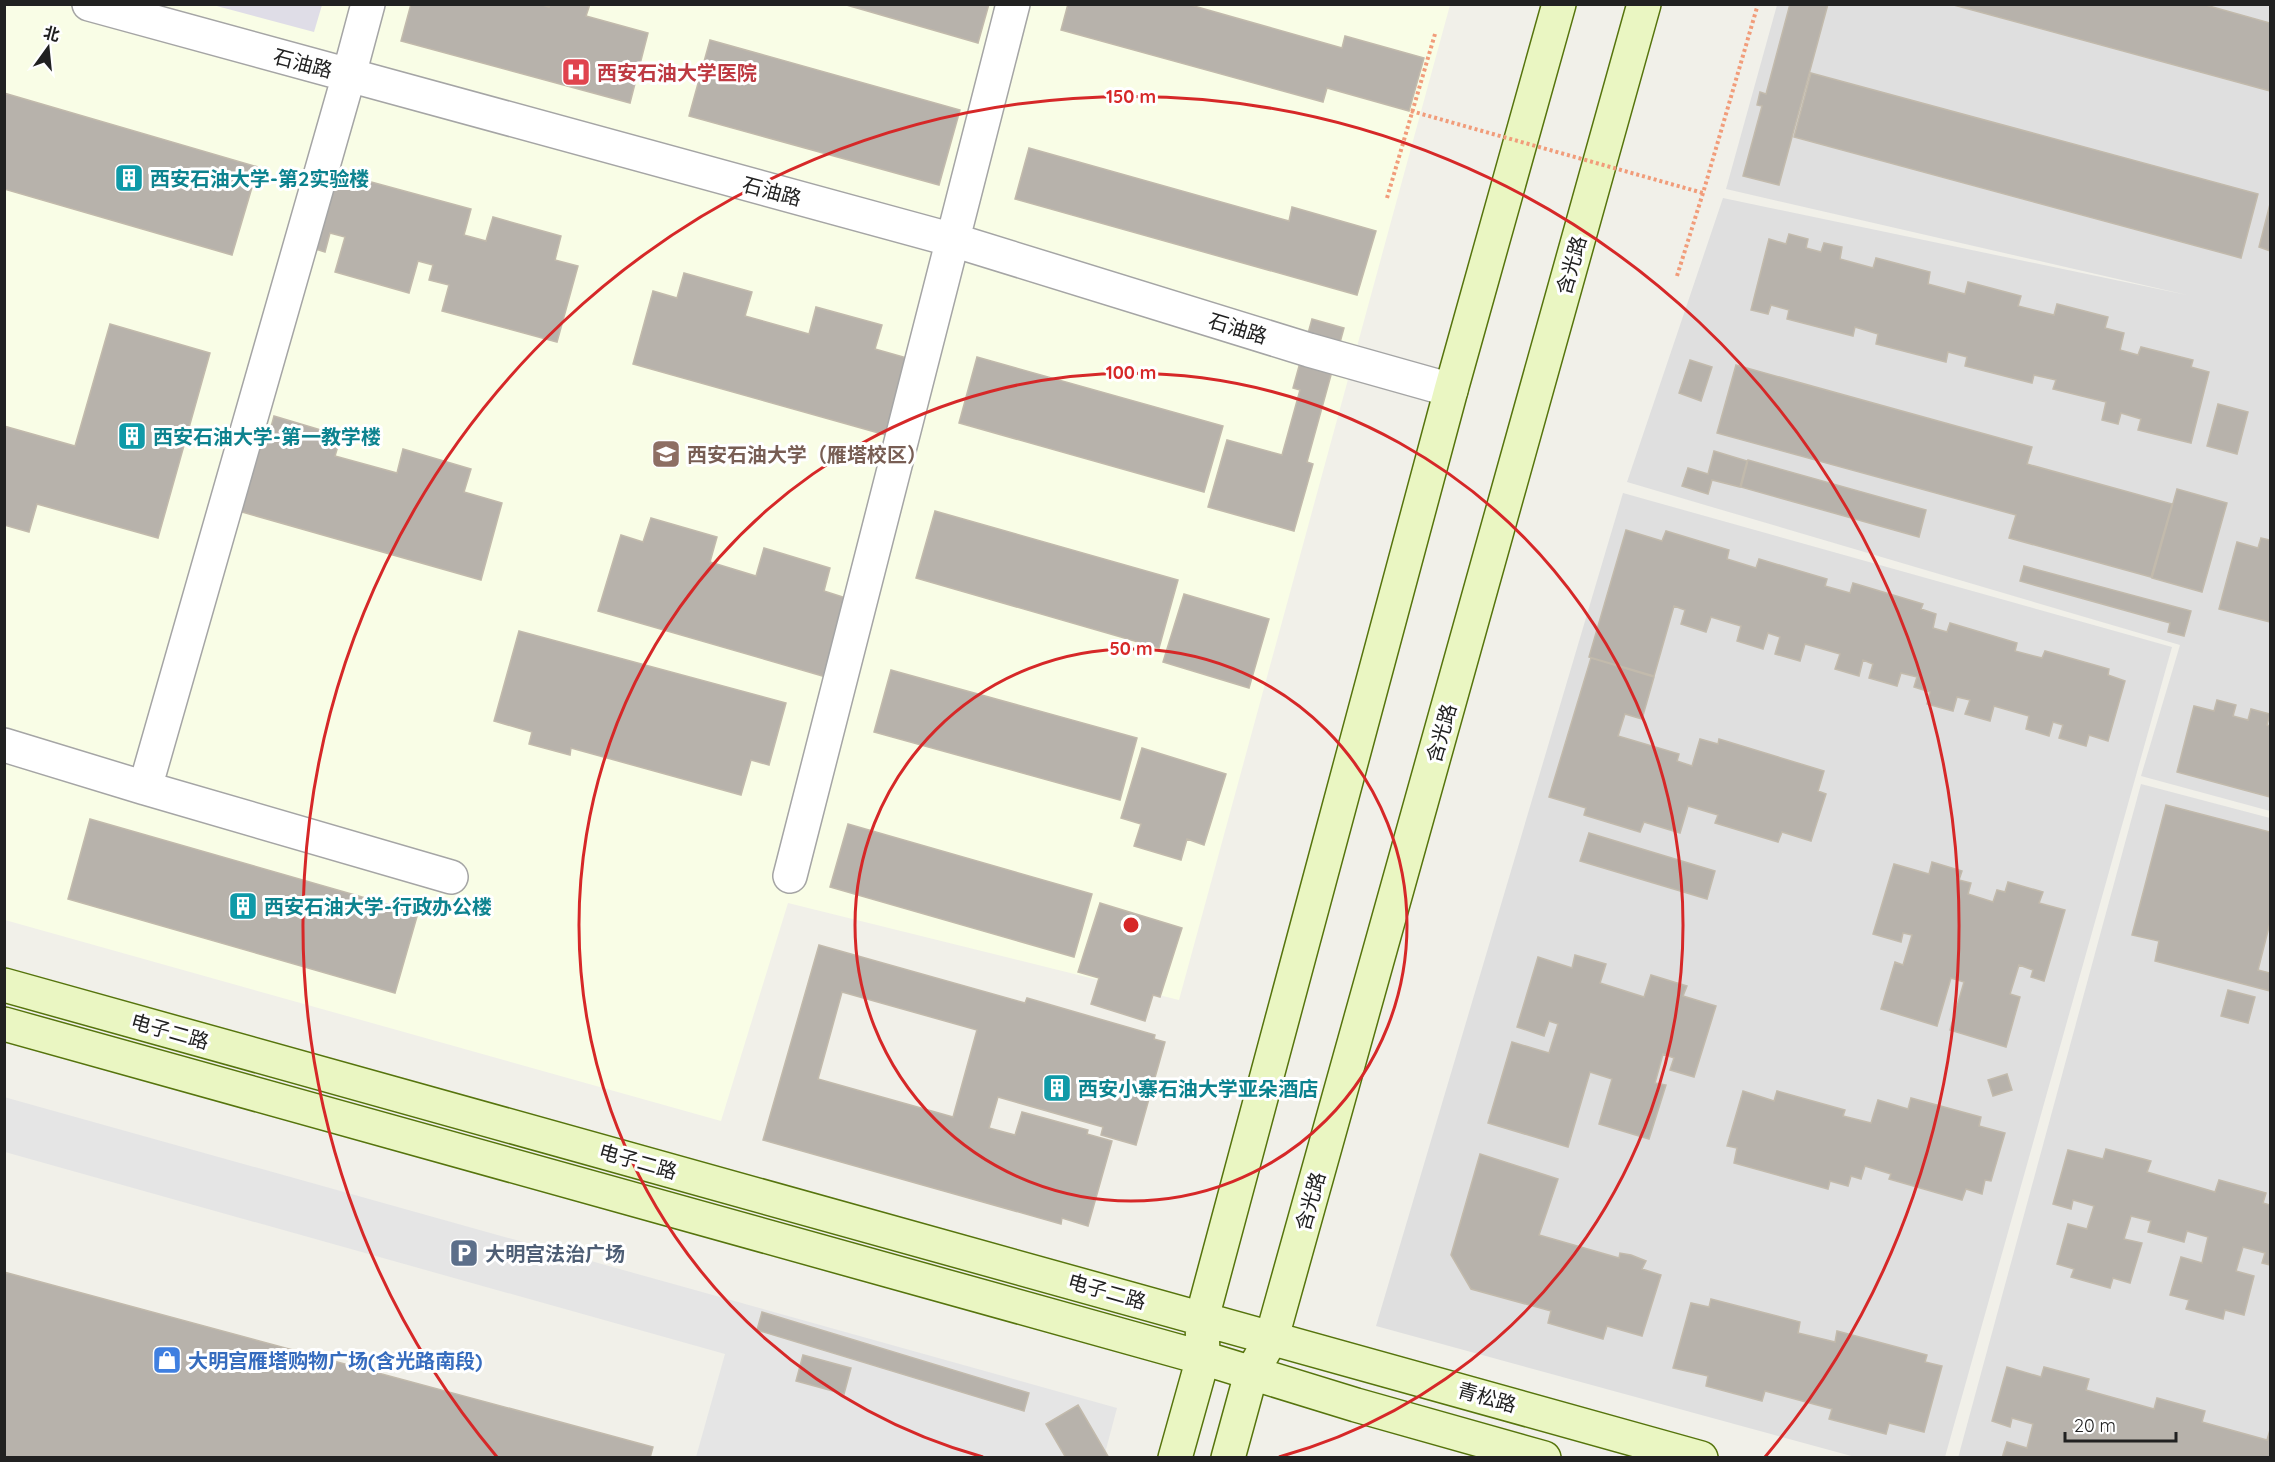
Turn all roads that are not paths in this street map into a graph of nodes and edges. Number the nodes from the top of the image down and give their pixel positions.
1 (89, 4) edge
2 (368, 4) edge
3 (1013, 4) edge
4 (1559, 4) edge
5 (1644, 4) edge
6 (349, 75) junction
7 (953, 240) junction
8 (1451, 390) junction
9 (4, 745) edge
10 (145, 788) junction
11 (790, 876) dead end
12 (451, 877) dead end
13 (4, 985) edge
14 (4, 1024) edge
15 (1202, 1318) junction
16 (1272, 1337) junction
17 (1203, 1358) junction
18 (1251, 1374) junction
19 (1175, 1458) edge
20 (1228, 1458) edge
21 (1544, 1458) edge
22 (1701, 1458) edge

1 - 6 street, 石油路
2 - 6 street
3 - 7 street
4 - 8 main road
5 - 16 main road, 含光路
6 - 7 street, 石油路
6 - 10 street
7 - 8 street, 石油路
7 - 11 street
8 - 15 main road
9 - 10 street
10 - 12 street
13 - 15 main road, 电子二路
14 - 17 main road, 电子二路
15 - 16 main road, 电子二路
15 - 17 main road
16 - 18 main road, 含光路
16 - 22 main road, 青松路
17 - 18 main road, 电子二路
17 - 19 main road
18 - 20 main road, 含光路
18 - 21 main road

